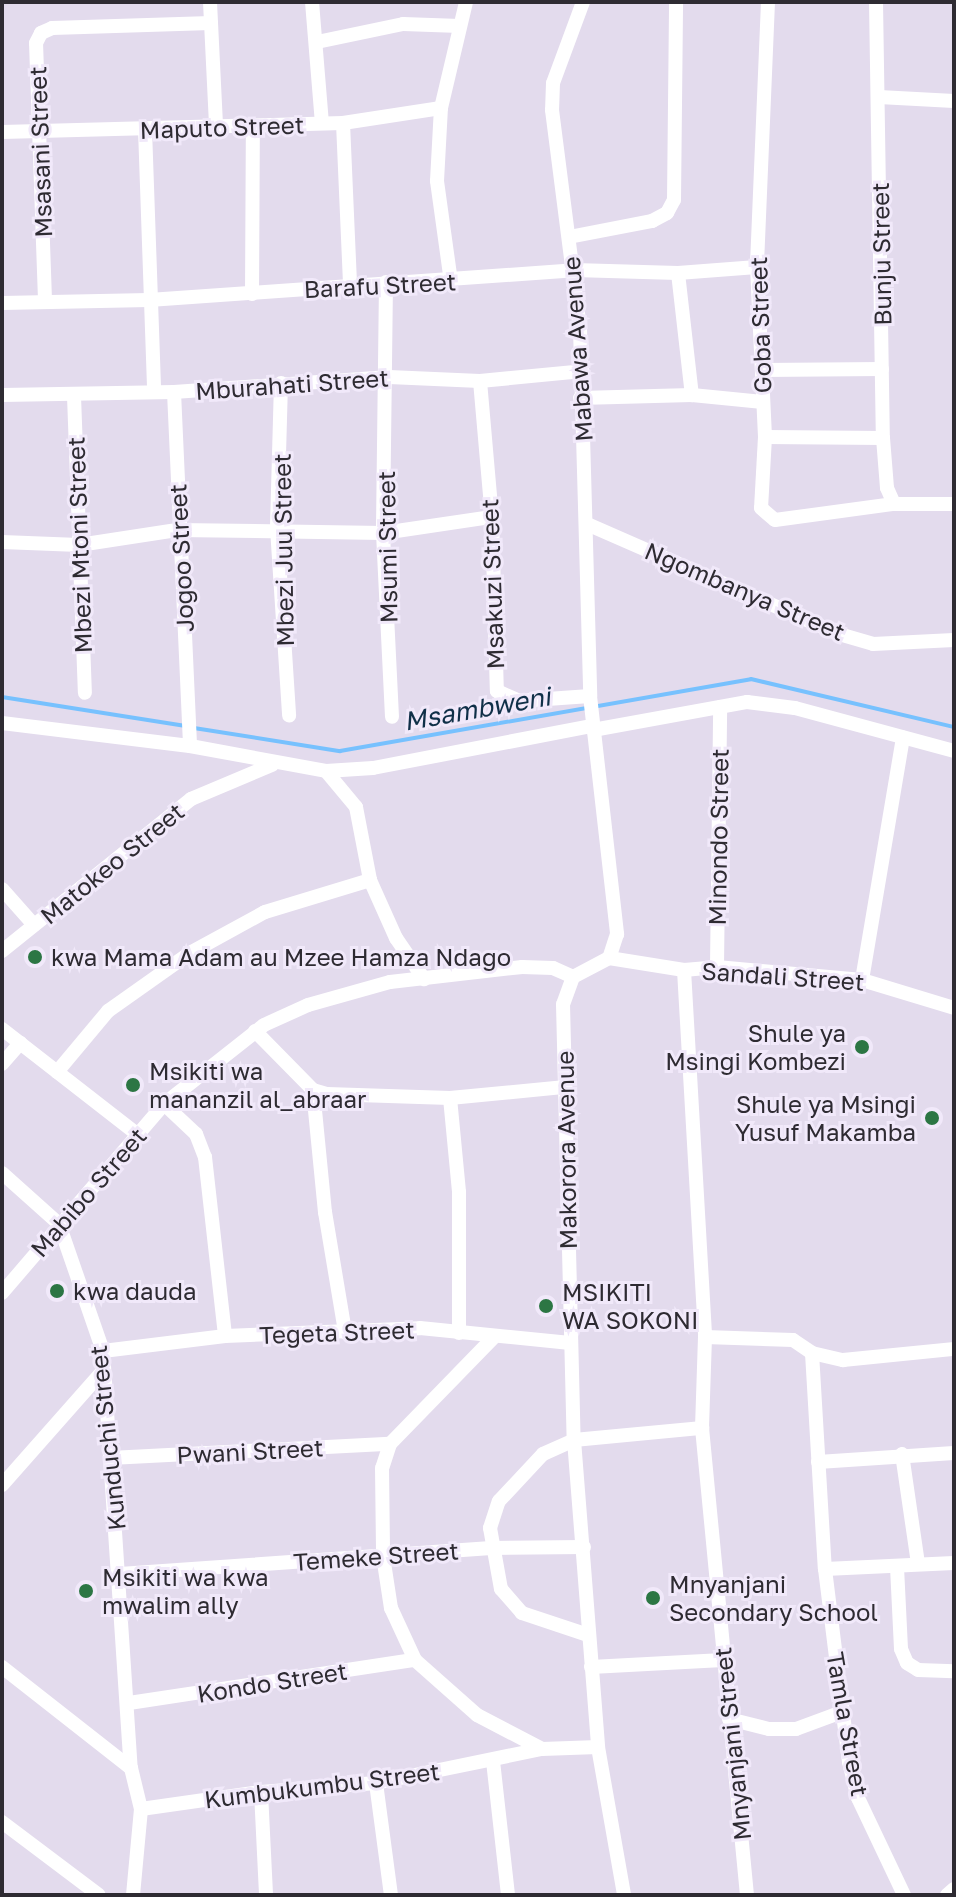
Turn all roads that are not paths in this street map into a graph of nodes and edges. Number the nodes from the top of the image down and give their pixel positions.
1 (210, 2) edge
2 (312, 2) edge
3 (466, 2) edge
4 (583, 2) edge
5 (676, 2) edge
6 (768, 2) edge
7 (876, 2) edge
8 (211, 23) junction
9 (460, 26) junction
10 (317, 42) junction
11 (879, 97) junction
12 (954, 101) edge
13 (441, 108) junction
14 (216, 123) junction
15 (322, 123) junction
16 (343, 123) junction
17 (253, 125) junction
18 (145, 129) junction
19 (2, 132) edge
20 (38, 133) junction
21 (569, 237) junction
22 (757, 267) junction
23 (574, 270) junction
24 (678, 273) junction
25 (386, 282) junction
26 (451, 282) junction
27 (350, 286) junction
28 (252, 294) junction
29 (45, 300) junction
30 (149, 300) junction
31 (2, 303) edge
32 (882, 369) junction
33 (763, 370) junction
34 (583, 371) junction
35 (389, 377) junction
36 (480, 381) junction
37 (281, 383) junction
38 (154, 390) junction
39 (174, 392) junction
40 (2, 395) edge
41 (692, 395) junction
42 (74, 396) junction
43 (580, 398) junction
44 (763, 402) junction
45 (765, 437) junction
46 (883, 438) junction
47 (894, 504) junction
48 (954, 504) edge
49 (492, 517) junction
50 (587, 524) junction
51 (277, 528) junction
52 (177, 530) junction
53 (383, 533) junction
54 (2, 542) edge
55 (79, 545) junction
56 (954, 640) edge
57 (85, 693) dead end
58 (720, 707) junction
59 (592, 715) junction
60 (289, 716) dead end
61 (392, 717) dead end
62 (2, 723) edge
63 (191, 735) junction
64 (903, 737) junction
65 (954, 751) edge
66 (272, 765) junction
67 (326, 771) junction
68 (370, 880) junction
69 (2, 889) edge
70 (34, 925) junction
71 (2, 951) edge
72 (609, 958) junction
73 (717, 967) junction
74 (684, 970) junction
75 (573, 977) junction
76 (424, 979) junction
77 (862, 980) junction
78 (954, 1008) edge
79 (2, 1029) edge
80 (255, 1031) junction
81 (20, 1043) junction
82 (2, 1064) edge
83 (57, 1072) junction
84 (565, 1087) junction
85 (313, 1090) junction
86 (450, 1098) junction
87 (164, 1104) junction
88 (137, 1134) junction
89 (2, 1173) edge
90 (59, 1224) junction
91 (2, 1293) edge
92 (345, 1332) junction
93 (459, 1333) junction
94 (225, 1336) junction
95 (705, 1337) junction
96 (493, 1338) junction
97 (570, 1343) junction
98 (954, 1349) edge
99 (103, 1351) junction
100 (812, 1353) junction
101 (103, 1371) junction
102 (702, 1428) junction
103 (574, 1440) junction
104 (390, 1444) junction
105 (954, 1453) edge
106 (902, 1454) junction
107 (110, 1458) junction
108 (818, 1462) junction
109 (2, 1485) edge
110 (584, 1547) junction
111 (491, 1548) junction
112 (383, 1556) junction
113 (954, 1563) edge
114 (918, 1564) junction
115 (897, 1567) junction
116 (825, 1569) junction
117 (120, 1574) junction
118 (588, 1635) junction
119 (415, 1660) junction
120 (723, 1660) junction
121 (2, 1667) edge
122 (591, 1667) junction
123 (954, 1671) edge
124 (129, 1703) junction
125 (842, 1712) junction
126 (729, 1719) junction
127 (598, 1747) junction
128 (542, 1749) junction
129 (493, 1761) junction
130 (131, 1768) junction
131 (376, 1783) junction
132 (261, 1792) junction
133 (141, 1809) junction
134 (2, 1822) edge
135 (954, 1889) edge
136 (89, 1892) edge
137 (133, 1895) edge
138 (266, 1895) edge
139 (391, 1895) edge
140 (508, 1895) edge
141 (624, 1895) edge
142 (747, 1895) edge
143 (904, 1895) edge
144 (947, 1895) edge

1 - 8 street
2 - 10 street
3 - 9 street
4 - 21 street, Mabawa Avenue
5 - 21 street
6 - 22 street, Goba Street
7 - 11 street, Bunju Street
8 - 14 street
8 - 20 street, Msasani Street
9 - 10 street
9 - 13 street
10 - 15 street
11 - 12 street
11 - 32 street, Bunju Street
13 - 16 street, Maputo Street
13 - 26 street
14 - 17 street, Maputo Street
14 - 18 street, Maputo Street
15 - 16 street, Maputo Street
15 - 17 street, Maputo Street
16 - 27 street
17 - 28 street
18 - 20 street, Maputo Street
18 - 30 street
19 - 20 street, Maputo Street
20 - 29 street, Msasani Street
21 - 23 street, Mabawa Avenue
22 - 24 street, Barafu Street
22 - 33 street, Goba Street
23 - 24 street, Barafu Street
23 - 26 street, Barafu Street
23 - 34 street, Mabawa Avenue
24 - 41 street
25 - 26 street, Barafu Street
25 - 27 street, Barafu Street
25 - 35 street, Msumi Street
27 - 28 street, Barafu Street
28 - 30 street, Barafu Street
29 - 30 street, Barafu Street
29 - 31 street, Barafu Street
30 - 38 street
32 - 33 street
32 - 46 street, Bunju Street
33 - 44 street, Goba Street
34 - 36 street, Mburahati Street
34 - 43 street, Mabawa Avenue
35 - 36 street, Mburahati Street
35 - 37 street, Mburahati Street
35 - 53 street, Msumi Street
36 - 49 street, Msakuzi Street
37 - 39 street, Mburahati Street
37 - 51 street, Mbezi Juu Street
38 - 39 street, Mburahati Street
38 - 42 street, Mburahati Street
39 - 52 street, Jogoo Street
40 - 42 street, Mburahati Street
41 - 43 street
41 - 44 street
42 - 55 street, Mbezi Mtoni Street
43 - 50 street, Mabawa Avenue
44 - 45 street, Goba Street
45 - 46 street
45 - 47 street, Goba Street
46 - 47 street, Bunju Street
47 - 48 street
49 - 53 street
49 - 59 street, Msakuzi Street
50 - 56 street, Ngombanya Street
50 - 59 street, Mabawa Avenue
51 - 52 street
51 - 53 street
51 - 60 street, Mbezi Juu Street
52 - 55 street
52 - 63 street, Jogoo Street
53 - 61 street, Msumi Street
54 - 55 street
55 - 57 street, Mbezi Mtoni Street
58 - 59 street
58 - 64 street
58 - 73 street, Minondo Street
59 - 67 street
59 - 72 street
62 - 63 street
63 - 66 street
64 - 65 street
64 - 77 street
66 - 67 street
66 - 70 street, Matokeo Street
67 - 68 street
68 - 76 street
68 - 83 street
69 - 70 street
70 - 71 street, Matokeo Street
72 - 74 street, Sandali Street
72 - 75 street
73 - 74 street, Sandali Street
73 - 77 street, Sandali Street
74 - 95 street, Mnyanjani Street
75 - 76 street, Mabibo Street
75 - 84 street, Makorora Avenue
76 - 80 street, Mabibo Street
77 - 78 street, Sandali Street
79 - 81 street
80 - 85 street
80 - 87 street, Mabibo Street
81 - 82 street
81 - 83 street
83 - 88 street
84 - 86 street
84 - 97 street, Makorora Avenue
85 - 86 street
85 - 92 street
86 - 93 street
87 - 88 street, Mabibo Street
87 - 94 street
88 - 90 street, Mabibo Street
89 - 90 street
90 - 91 street, Mabibo Street
90 - 99 street, Kunduchi Street
92 - 93 street, Tegeta Street
92 - 94 street, Tegeta Street
93 - 96 street, Tegeta Street
94 - 99 street, Tegeta Street
95 - 100 street
95 - 102 street, Mnyanjani Street
96 - 97 street, Tegeta Street
96 - 104 street
97 - 103 street, Makorora Avenue
98 - 100 street
99 - 101 street, Kunduchi Street
100 - 108 street, Tamla Street
101 - 107 street, Kunduchi Street
101 - 109 street
102 - 103 street
102 - 120 street, Mnyanjani Street
103 - 110 street, Makorora Avenue
103 - 111 street
104 - 107 street, Pwani Street
104 - 112 street
105 - 106 street
106 - 108 street
106 - 114 street
107 - 117 street, Kunduchi Street
108 - 116 street, Tamla Street
110 - 111 street, Temeke Street
110 - 118 street, Makorora Avenue
111 - 112 street, Temeke Street
111 - 118 street
112 - 117 street, Temeke Street
112 - 119 street
113 - 114 street
114 - 115 street
115 - 116 street
115 - 123 street
116 - 125 street, Tamla Street
117 - 124 street, Kunduchi Street
118 - 122 street, Makorora Avenue
119 - 124 street, Kondo Street
119 - 128 street
120 - 122 street
120 - 126 street, Mnyanjani Street
121 - 130 street
122 - 127 street, Makorora Avenue
124 - 130 street, Kunduchi Street
125 - 126 street
125 - 143 street, Tamla Street
126 - 142 street, Mnyanjani Street
127 - 128 street, Kumbukumbu Street
127 - 141 street, Makorora Avenue
128 - 129 street, Kumbukumbu Street
129 - 131 street, Kumbukumbu Street
129 - 140 street
130 - 133 street, Kunduchi Street
131 - 132 street, Kumbukumbu Street
131 - 139 street
132 - 133 street, Kumbukumbu Street
132 - 138 street
133 - 137 street, Kunduchi Street
134 - 136 street
135 - 144 street

